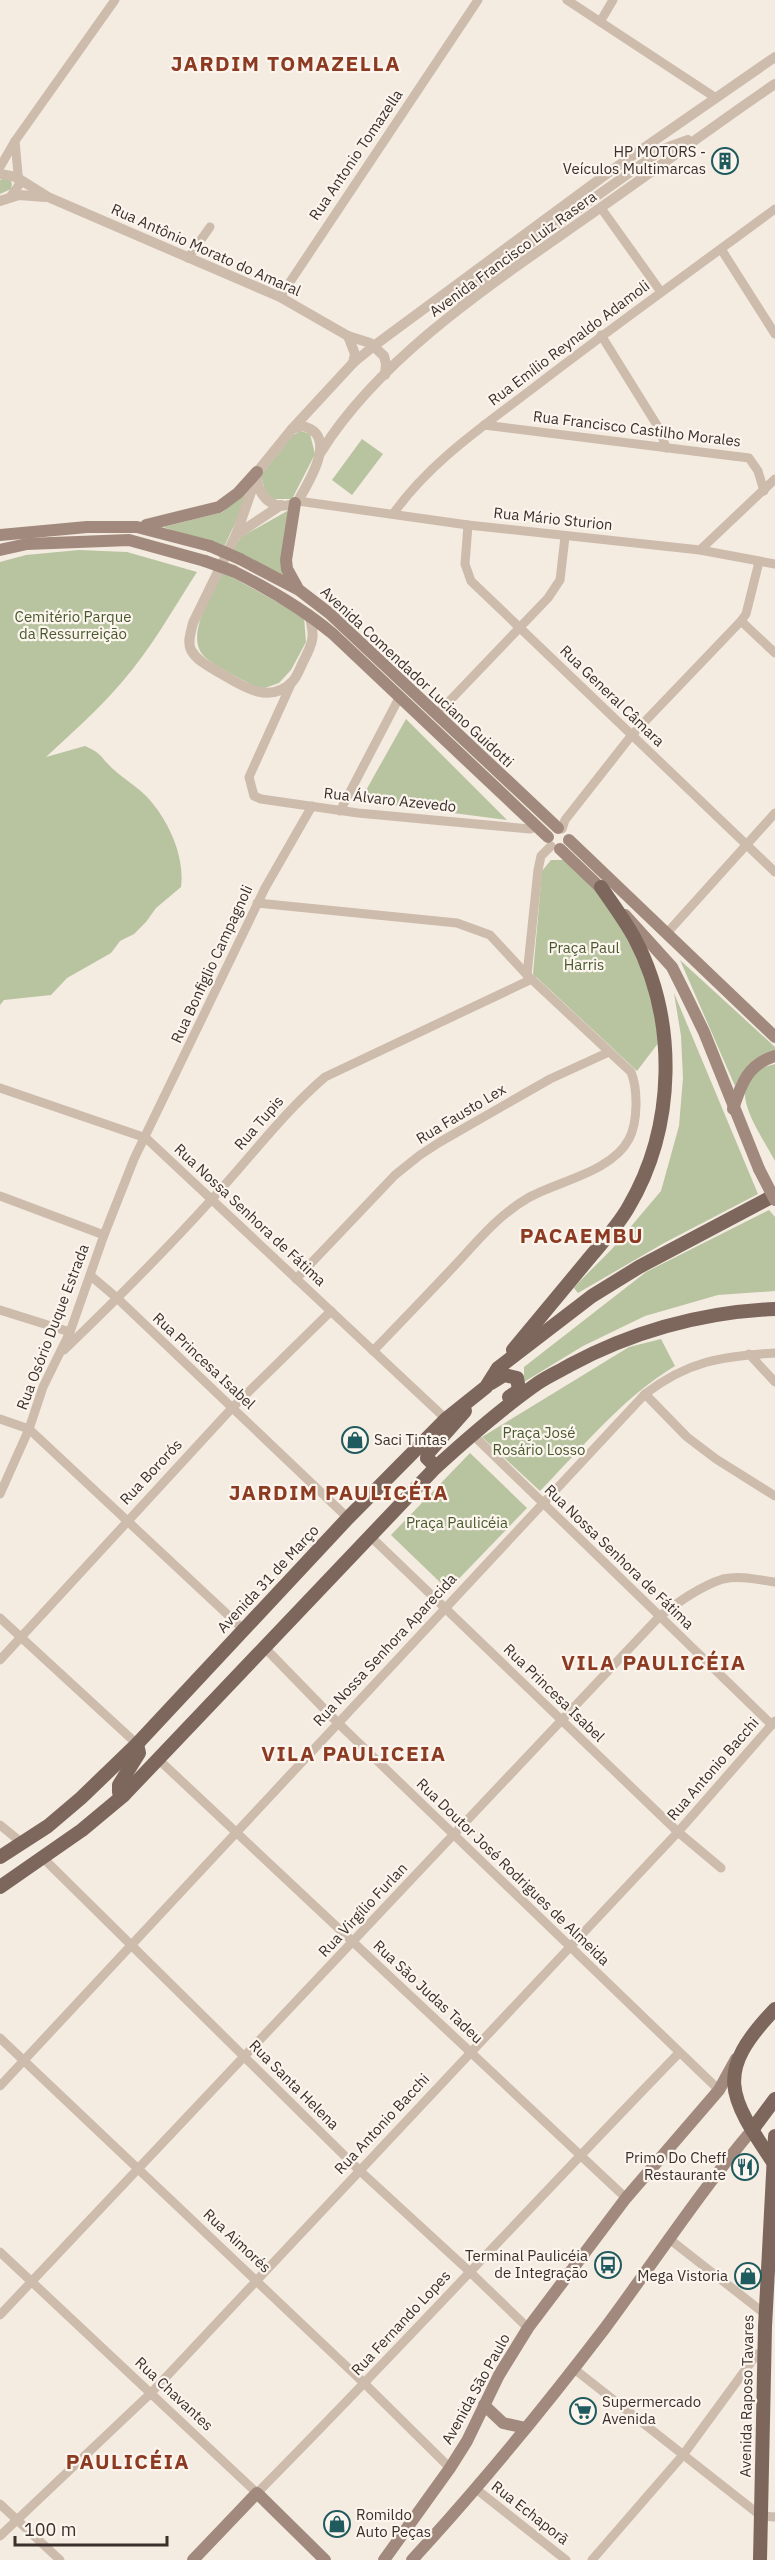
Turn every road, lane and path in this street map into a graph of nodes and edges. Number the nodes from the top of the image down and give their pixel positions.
1 (115, 0) edge
2 (477, 0) edge
3 (567, 0) edge
4 (613, 0) edge
5 (600, 22) junction
6 (775, 57) edge
7 (775, 84) edge
8 (716, 98) junction
9 (700, 135) junction
10 (15, 141) junction
11 (0, 167) edge
12 (0, 174) edge
13 (16, 177) junction
14 (48, 197) junction
15 (5, 199) edge
16 (601, 208) junction
17 (775, 209) edge
18 (210, 227) dead end
19 (721, 249) junction
20 (188, 258) junction
21 (662, 292) junction
22 (280, 297) junction
23 (450, 318) junction
24 (775, 334) edge
25 (601, 335) junction
26 (348, 336) junction
27 (375, 345) junction
28 (353, 363) junction
29 (385, 375) junction
30 (484, 425) junction
31 (292, 429) junction
32 (666, 448) junction
33 (321, 452) junction
34 (257, 475) junction
35 (775, 479) edge
36 (306, 487) junction
37 (764, 491) junction
38 (296, 502) junction
39 (282, 505) junction
40 (327, 505) junction
41 (393, 514) junction
42 (468, 525) junction
43 (136, 527) junction
44 (0, 535) edge
45 (236, 535) junction
46 (565, 537) junction
47 (0, 550) edge
48 (700, 550) junction
49 (759, 562) junction
50 (775, 564) edge
51 (299, 591) junction
52 (309, 614) junction
53 (741, 621) junction
54 (519, 627) junction
55 (333, 634) junction
56 (313, 644) junction
57 (775, 652) edge
58 (292, 682) junction
59 (400, 696) junction
60 (437, 714) junction
61 (632, 736) junction
62 (312, 806) junction
63 (340, 811) junction
64 (775, 813) edge
65 (537, 827) junction
66 (560, 828) junction
67 (557, 843) junction
68 (747, 845) junction
69 (775, 872) edge
70 (601, 887) junction
71 (257, 903) junction
72 (667, 933) junction
73 (530, 977) junction
74 (775, 1037) edge
75 (609, 1052) junction
76 (775, 1056) edge
77 (0, 1088) edge
78 (733, 1109) junction
79 (146, 1138) junction
80 (0, 1196) edge
81 (775, 1198) edge
82 (212, 1199) junction
83 (104, 1235) junction
84 (91, 1276) junction
85 (296, 1279) junction
86 (117, 1298) junction
87 (775, 1309) edge
88 (0, 1310) edge
89 (331, 1311) junction
90 (70, 1332) junction
91 (373, 1351) junction
92 (775, 1353) edge
93 (749, 1354) junction
94 (58, 1356) junction
95 (498, 1368) junction
96 (775, 1382) edge
97 (486, 1387) junction
98 (645, 1394) junction
99 (474, 1397) junction
100 (232, 1408) junction
101 (0, 1419) edge
102 (446, 1419) junction
103 (29, 1430) junction
104 (472, 1434) junction
105 (436, 1467) junction
106 (0, 1494) edge
107 (775, 1496) edge
108 (542, 1504) junction
109 (348, 1518) junction
110 (125, 1522) junction
111 (370, 1536) junction
112 (775, 1582) edge
113 (444, 1609) junction
114 (659, 1617) junction
115 (0, 1618) edge
116 (243, 1629) junction
117 (21, 1637) junction
118 (264, 1647) junction
119 (0, 1660) edge
120 (166, 1714) junction
121 (560, 1719) junction
122 (338, 1723) junction
123 (773, 1723) edge
124 (182, 1734) junction
125 (137, 1744) junction
126 (158, 1759) junction
127 (124, 1795) junction
128 (0, 1825) edge
129 (236, 1832) junction
130 (678, 1832) junction
131 (453, 1835) junction
132 (22, 1843) junction
133 (0, 1857) edge
134 (43, 1858) junction
135 (721, 1868) dead end
136 (0, 1887) edge
137 (354, 1943) junction
138 (130, 1946) junction
139 (569, 1947) junction
140 (775, 2009) edge
141 (775, 2023) edge
142 (758, 2027) junction
143 (0, 2038) edge
144 (741, 2050) junction
145 (470, 2052) junction
146 (679, 2053) junction
147 (245, 2057) junction
148 (23, 2061) junction
149 (0, 2086) edge
150 (718, 2090) junction
151 (737, 2101) junction
152 (771, 2105) edge
153 (752, 2130) junction
154 (775, 2136) edge
155 (580, 2155) junction
156 (773, 2162) junction
157 (139, 2169) junction
158 (359, 2170) junction
159 (626, 2198) junction
160 (668, 2238) junction
161 (0, 2252) edge
162 (469, 2271) junction
163 (256, 2280) junction
164 (32, 2282) junction
165 (0, 2315) edge
166 (768, 2323) edge
167 (528, 2328) junction
168 (764, 2353) junction
169 (573, 2368) junction
170 (365, 2384) junction
171 (151, 2393) junction
172 (484, 2405) junction
173 (526, 2428) junction
174 (683, 2455) junction
175 (450, 2468) junction
176 (476, 2489) junction
177 (257, 2493) junction
178 (0, 2504) edge
179 (768, 2516) edge
180 (17, 2518) junction
181 (0, 2536) edge
182 (60, 2560) edge
183 (193, 2560) edge
184 (325, 2560) edge
185 (384, 2560) edge
186 (412, 2560) edge
187 (566, 2560) edge
188 (592, 2560) edge
189 (760, 2560) edge

1 - 10 street
2 - 22 street, Rua Antonio Tomazella
3 - 5 street
4 - 5 street
5 - 8 street
6 - 8 street, Avenida Francisco Luiz Rasera
7 - 9 street, Avenida Francisco Luiz Rasera
8 - 27 street, Avenida Francisco Luiz Rasera
9 - 16 street, Avenida Francisco Luiz Rasera
9 - 23 street
10 - 11 street
10 - 13 street
12 - 13 street, Rua Antônio Morato do Amaral
13 - 14 street, Rua Antônio Morato do Amaral
13 - 15 street
14 - 15 street, Rua Antônio Morato do Amaral
14 - 20 street, Rua Antônio Morato do Amaral
16 - 21 street
16 - 23 street, Avenida Francisco Luiz Rasera
17 - 19 street, Rua Emílio Reynaldo Adamoli
18 - 20 street
19 - 21 street, Rua Emílio Reynaldo Adamoli
19 - 24 street
20 - 22 street, Rua Antônio Morato do Amaral
21 - 25 street, Rua Emílio Reynaldo Adamoli
22 - 26 street, Rua Antônio Morato do Amaral
23 - 29 street, Avenida Francisco Luiz Rasera
25 - 30 street, Rua Emílio Reynaldo Adamoli
25 - 32 street
26 - 27 street, Rua Antônio Morato do Amaral
26 - 28 street
27 - 28 street, Avenida Francisco Luiz Rasera
27 - 29 street
28 - 31 street, Avenida Francisco Luiz Rasera
29 - 33 street, Avenida Francisco Luiz Rasera
30 - 32 street, Rua Francisco Castilho Morales
30 - 41 street, Rua Emílio Reynaldo Adamoli
31 - 33 street
31 - 34 street, Avenida Francisco Luiz Rasera
32 - 37 street, Rua Francisco Castilho Morales
33 - 36 street, Avenida Francisco Luiz Rasera
34 - 39 street
34 - 43 main road
34 - 45 street
35 - 37 street
36 - 38 street, Avenida Francisco Luiz Rasera
36 - 40 street
37 - 48 street
38 - 39 street
38 - 40 street, Rua Mário Sturion
38 - 51 main road
39 - 45 street
40 - 41 street, Rua Mário Sturion
41 - 42 street, Rua Mário Sturion
42 - 46 street, Rua Mário Sturion
42 - 54 street, Rua General Câmara
43 - 44 main road, Avenida Comendador Luciano Guidotti
43 - 51 main road, Avenida Comendador Luciano Guidotti, bridge
45 - 58 street
46 - 48 street, Rua Mário Sturion
46 - 54 street
47 - 52 main road, Avenida Comendador Luciano Guidotti, bridge
48 - 49 street, Rua Mário Sturion
49 - 50 street, Rua Mário Sturion
49 - 53 street
51 - 60 main road, Avenida Comendador Luciano Guidotti
52 - 55 main road, Avenida Comendador Luciano Guidotti
52 - 56 street
53 - 57 street
53 - 61 street
54 - 60 street
54 - 61 street, Rua General Câmara
55 - 56 street
55 - 59 main road, Avenida Comendador Luciano Guidotti
56 - 58 street
58 - 62 street, Rua Álvaro Azevedo
59 - 63 street
59 - 65 main road, Avenida Comendador Luciano Guidotti
60 - 66 main road, Avenida Comendador Luciano Guidotti
61 - 66 street
61 - 68 street, Rua General Câmara
62 - 63 street, Rua Álvaro Azevedo
62 - 71 street, Rua Bonfiglio Campagnoli
63 - 65 street, Rua Álvaro Azevedo
64 - 68 street
65 - 67 main road, Avenida Comendador Luciano Guidotti
66 - 67 main road
67 - 70 main road, Avenida Comendador Luciano Guidotti
67 - 72 main road, Avenida Comendador Luciano Guidotti
67 - 73 street
68 - 69 street, Rua General Câmara
68 - 72 street
70 - 78 main road, Avenida Comendador Luciano Guidotti
70 - 95 main road
71 - 73 street
71 - 79 street, Rua Bonfiglio Campagnoli
72 - 74 main road, Avenida Comendador Luciano Guidotti
73 - 75 street
73 - 82 street, Rua Tupis
75 - 85 street, Rua Fausto Lex
75 - 91 street
76 - 78 main road
77 - 79 street, Rua Nossa Senhora de Fátima
78 - 81 main road, Avenida Comendador Luciano Guidotti, bridge
79 - 82 street, Rua Nossa Senhora de Fátima
79 - 83 street, Rua Osório Duque Estrada
80 - 83 street
81 - 95 main road, Avenida 31 de Março
82 - 85 street, Rua Nossa Senhora de Fátima
82 - 86 street, Rua Tupis
83 - 84 street, Rua Osório Duque Estrada
84 - 86 street, Rua Princesa Isabel
84 - 90 street, Rua Osório Duque Estrada
85 - 89 street, Rua Nossa Senhora de Fátima
86 - 94 street, Rua Tupis
86 - 100 street, Rua Princesa Isabel
87 - 104 main road
88 - 90 street
89 - 91 street, Rua Nossa Senhora de Fátima
89 - 100 street, Rua Bororós
90 - 94 street, Rua Osório Duque Estrada
91 - 102 street, Rua Nossa Senhora de Fátima
92 - 93 street, Rua Nossa Senhora Aparecida
93 - 96 street
93 - 98 street, Rua Nossa Senhora Aparecida
94 - 103 street, Rua Osório Duque Estrada
95 - 97 main road, Avenida 31 de Março
97 - 99 main road, Avenida 31 de Março
97 - 104 main road
98 - 107 street
98 - 108 street, Rua Nossa Senhora Aparecida
99 - 102 main road, Avenida 31 de Março
99 - 105 main road
100 - 109 street, Rua Princesa Isabel
100 - 110 street, Rua Bororós
101 - 103 street
102 - 109 main road, Avenida 31 de Março
103 - 106 street, Rua Osório Duque Estrada
103 - 110 street
104 - 105 main road
104 - 108 street, Rua Nossa Senhora de Fátima
105 - 111 main road
108 - 113 street, Rua Nossa Senhora Aparecida
108 - 114 street, Rua Nossa Senhora de Fátima
109 - 116 main road, Avenida 31 de Março
110 - 116 street
110 - 117 street, Rua Bororós
111 - 113 street, Rua Princesa Isabel
111 - 118 main road
112 - 114 street, Rua Virgílio Furlan
113 - 121 street, Rua Princesa Isabel
113 - 122 street, Rua Nossa Senhora Aparecida
114 - 121 street, Rua Virgílio Furlan
114 - 123 street, Rua Nossa Senhora de Fátima
115 - 117 street
116 - 120 main road, Avenida 31 de Março
117 - 119 street, Rua Bororós
117 - 125 street
118 - 122 street, Rua Doutor José Rodrigues de Almeida
118 - 124 main road
120 - 124 main road
120 - 125 main road, Avenida 31 de Março
121 - 130 street, Rua Princesa Isabel
121 - 131 street, Rua Virgílio Furlan
122 - 129 street, Rua Nossa Senhora Aparecida
122 - 131 street, Rua Doutor José Rodrigues de Almeida
123 - 130 street, Rua Antonio Bacchi
124 - 126 main road
125 - 127 main road
125 - 132 main road, Avenida 31 de Março
126 - 127 main road
126 - 129 street, Rua São Judas Tadeu
127 - 134 main road
128 - 132 street
129 - 137 street, Rua São Judas Tadeu
129 - 138 street, Rua Nossa Senhora Aparecida
130 - 135 street, Rua Princesa Isabel
130 - 139 street, Rua Antonio Bacchi
131 - 137 street, Rua Virgílio Furlan
131 - 139 street, Rua Doutor José Rodrigues de Almeida
132 - 133 main road, Avenida 31 de Março
134 - 136 main road
134 - 138 street, Rua Santa Helena
137 - 145 street, Rua São Judas Tadeu
137 - 147 street, Rua Virgílio Furlan
138 - 147 street, Rua Santa Helena
138 - 148 street, Rua Nossa Senhora Aparecida
139 - 145 street, Rua Antonio Bacchi
139 - 146 street, Rua Doutor José Rodrigues de Almeida
140 - 142 main road, Avenida São Paulo
141 - 142 main road
142 - 144 main road, Avenida São Paulo
143 - 148 street, Rua Aimorés
144 - 150 main road, Avenida São Paulo
144 - 151 main road
145 - 155 street, Rua São Judas Tadeu
145 - 158 street, Rua Antonio Bacchi
146 - 150 street, Rua Doutor José Rodrigues de Almeida
146 - 155 street, Rua Fernando Lopes
147 - 157 street, Rua Virgílio Furlan
147 - 158 street, Rua Santa Helena
148 - 149 street, Rua Nossa Senhora Aparecida
148 - 157 street, Rua Aimorés
150 - 159 main road, Avenida São Paulo
151 - 152 main road
151 - 153 main road
152 - 153 main road
153 - 156 main road
153 - 160 main road
154 - 156 main road, Avenida Raposo Tavares
155 - 159 street, Rua São Judas Tadeu
155 - 162 street, Rua Fernando Lopes
156 - 166 main road, Avenida Raposo Tavares
157 - 163 street, Rua Aimorés
157 - 164 street, Rua Virgílio Furlan
158 - 162 street, Rua Santa Helena
158 - 163 street, Rua Antonio Bacchi
159 - 167 main road, Avenida São Paulo
160 - 166 street
160 - 169 main road
161 - 164 street, Rua Chavantes
162 - 167 street, Rua Santa Helena
162 - 170 street, Rua Fernando Lopes
163 - 170 street, Rua Aimorés
163 - 171 street, Rua Antonio Bacchi
164 - 165 street, Rua Virgílio Furlan
164 - 171 street, Rua Chavantes
166 - 168 main road, Avenida Raposo Tavares
167 - 172 main road, Avenida São Paulo
168 - 174 street
168 - 179 main road, Avenida Raposo Tavares
169 - 173 main road
169 - 174 street
170 - 175 street, Rua Aimorés
170 - 177 street, Rua Fernando Lopes
171 - 177 street, Rua Chavantes
171 - 180 street, Rua Antonio Bacchi
172 - 173 main road
172 - 175 main road, Avenida São Paulo
173 - 176 main road
174 - 179 street
174 - 188 street
175 - 185 main road, Avenida São Paulo
176 - 186 main road
176 - 187 street, Rua Echaporã
177 - 183 main road, Rua Fernando Lopes
177 - 184 main road, Rua Chavantes
178 - 180 street
179 - 189 main road, Avenida Raposo Tavares
180 - 181 street, Rua Antonio Bacchi
180 - 182 street

